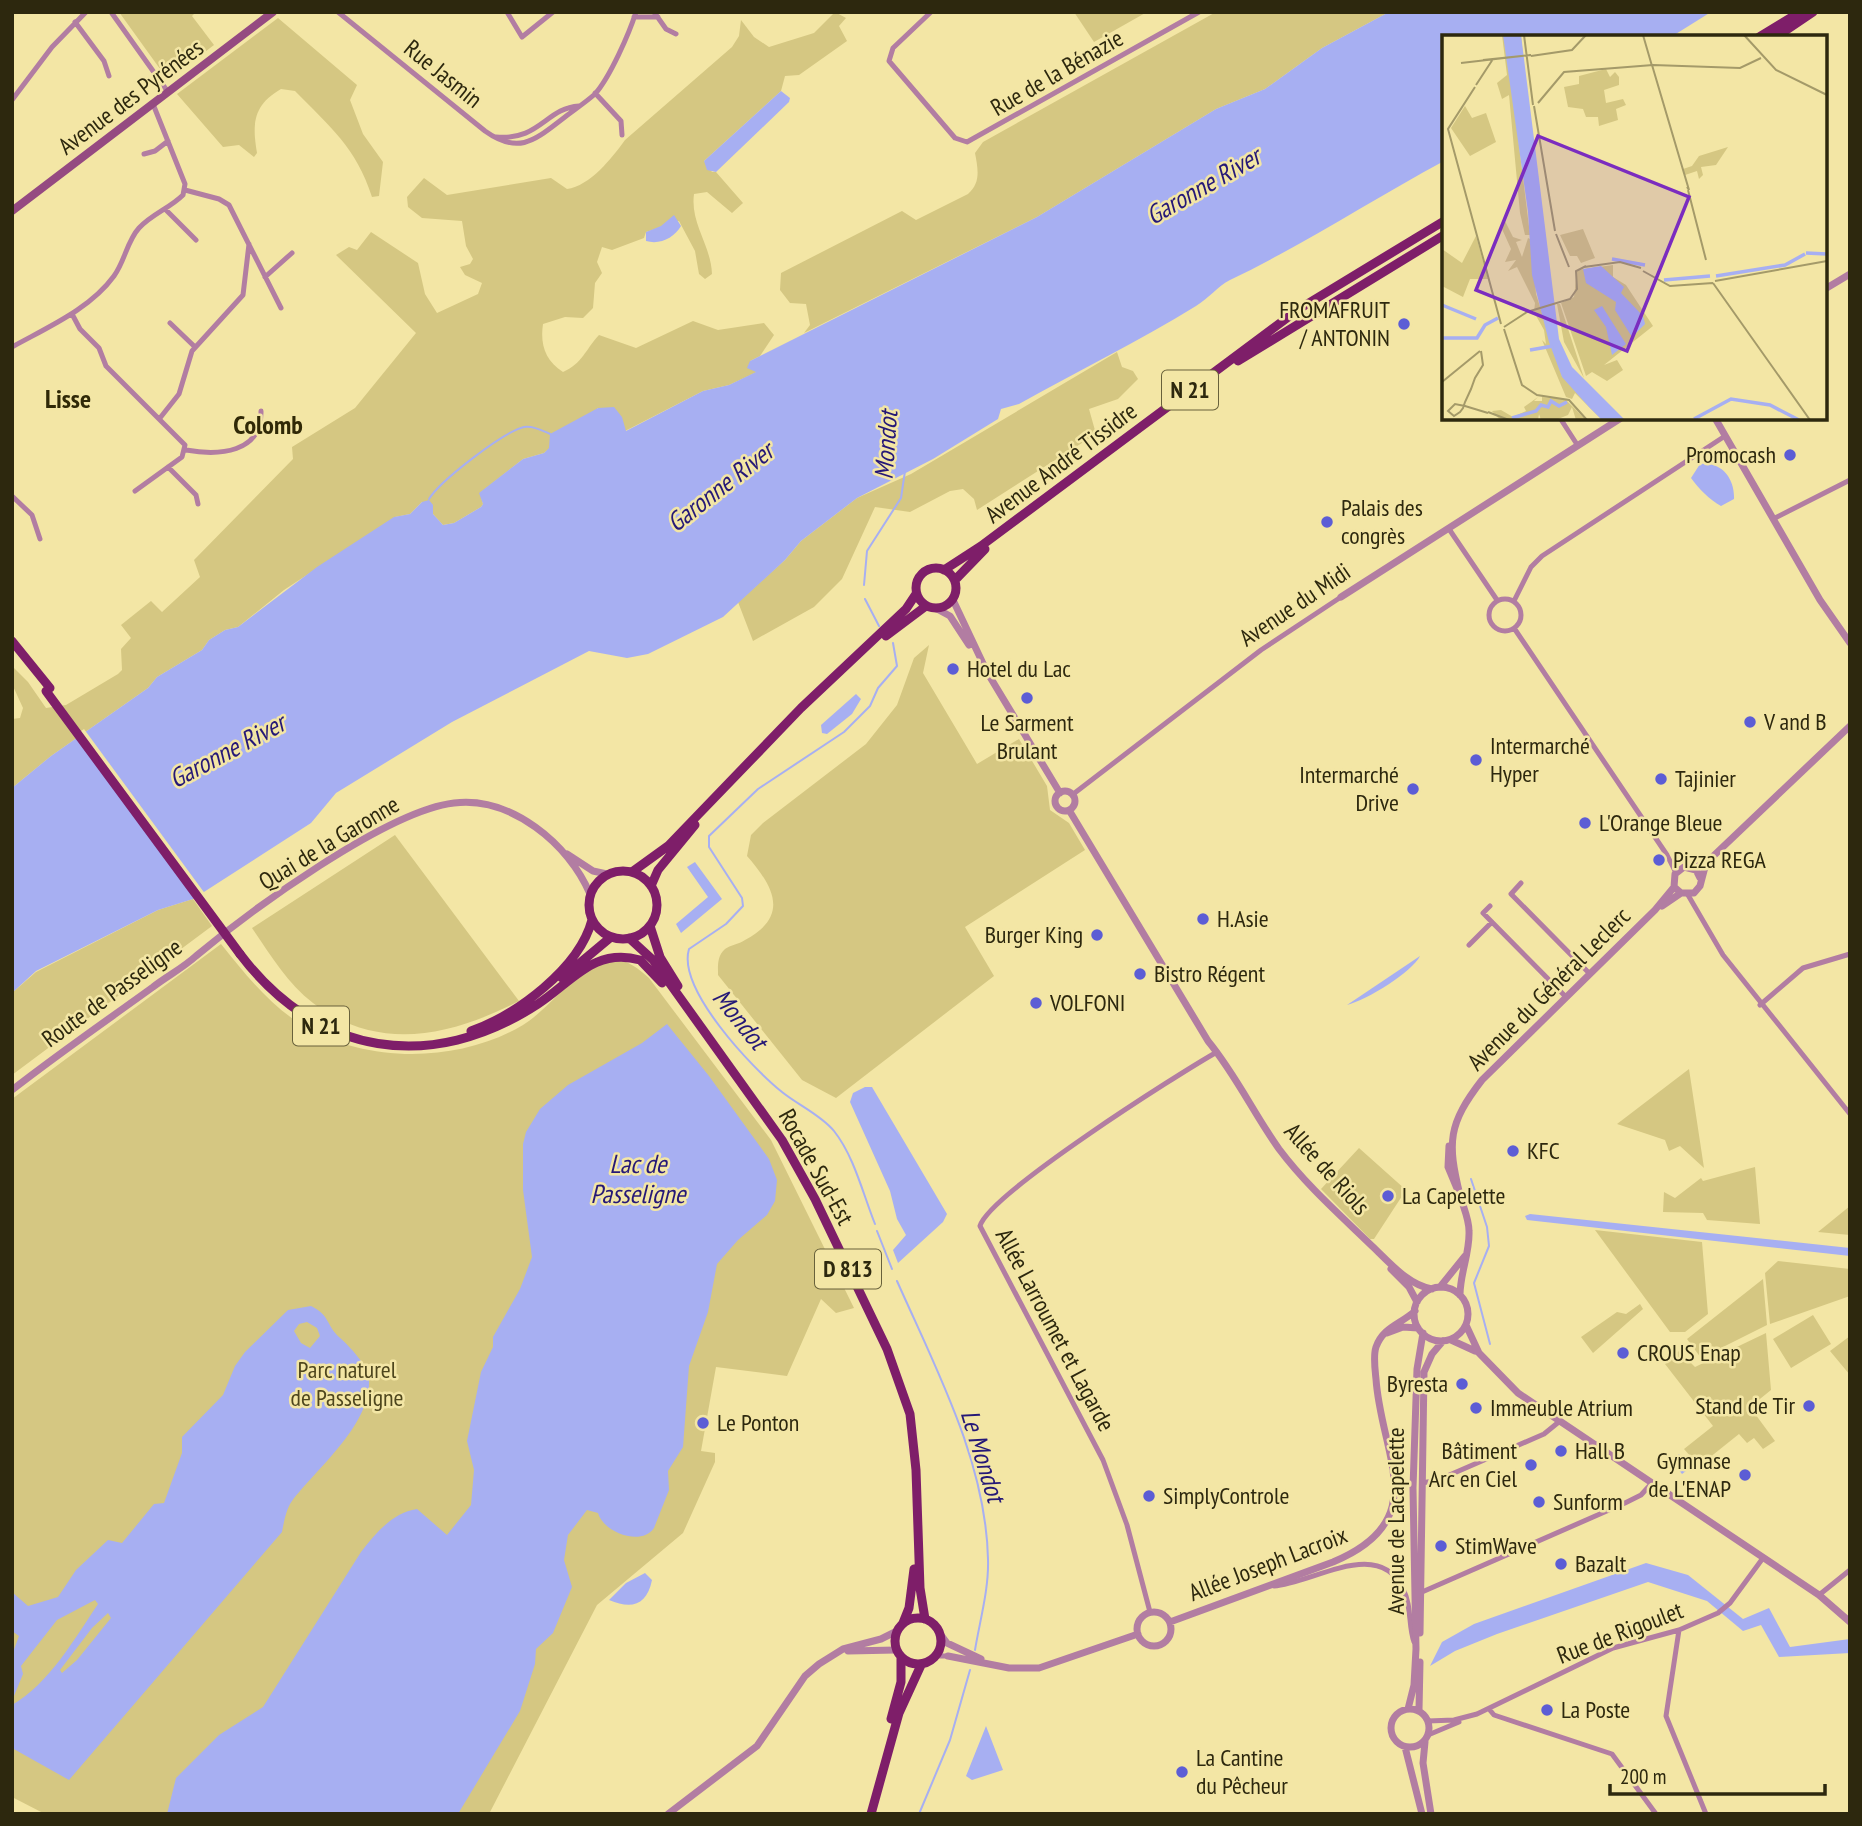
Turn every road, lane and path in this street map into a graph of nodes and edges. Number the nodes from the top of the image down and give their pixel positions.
1 (86, 12) edge
2 (111, 12) edge
3 (273, 12) edge
4 (338, 12) edge
5 (506, 12) edge
6 (553, 12) edge
7 (931, 12) edge
8 (1199, 12) edge
9 (1800, 12) edge
10 (1813, 12) edge
11 (635, 15) edge
12 (656, 15) edge
13 (75, 22) junction
14 (676, 34) dead end
15 (1762, 35) edge
16 (1779, 35) edge
17 (109, 76) dead end
18 (168, 93) junction
19 (596, 93) junction
20 (12, 100) edge
21 (153, 104) junction
22 (622, 135) dead end
23 (168, 141) junction
24 (144, 154) dead end
25 (185, 190) junction
26 (165, 209) junction
27 (12, 211) edge
28 (1442, 222) edge
29 (1442, 236) edge
30 (196, 240) dead end
31 (249, 244) junction
32 (292, 253) dead end
33 (1850, 274) edge
34 (265, 277) junction
35 (1827, 288) edge
36 (281, 307) dead end
37 (72, 314) junction
38 (170, 323) dead end
39 (12, 347) edge
40 (195, 347) junction
41 (261, 411) dead end
42 (160, 418) junction
43 (1561, 420) edge
44 (1618, 420) edge
45 (1716, 420) edge
46 (1725, 436) junction
47 (1578, 446) junction
48 (186, 450) junction
49 (168, 467) junction
50 (1850, 480) edge
51 (135, 491) dead end
52 (12, 496) edge
53 (198, 504) dead end
54 (1773, 519) junction
55 (1449, 529) junction
56 (40, 539) dead end
57 (944, 570) junction
58 (955, 580) junction
59 (916, 594) junction
60 (1341, 597) joint
61 (953, 600) junction
62 (1497, 600) junction
63 (1514, 601) junction
64 (926, 606) junction
65 (937, 609) junction
66 (1514, 628) junction
67 (12, 641) edge
68 (1850, 643) edge
69 (12, 647) edge
70 (987, 672) junction
71 (48, 690) junction
72 (1850, 726) edge
73 (1060, 793) junction
74 (1072, 795) junction
75 (1069, 810) junction
76 (561, 850) junction
77 (1667, 855) junction
78 (1706, 863) junction
79 (1684, 867) junction
80 (1693, 868) junction
81 (632, 872) junction
82 (1676, 873) junction
83 (607, 874) junction
84 (1700, 878) junction
85 (1521, 883) dead end
86 (651, 886) junction
87 (1674, 887) junction
88 (1697, 890) junction
89 (590, 894) junction
90 (1685, 894) junction
91 (1697, 905) junction
92 (1490, 906) dead end
93 (1655, 910) junction
94 (592, 920) junction
95 (1492, 922) junction
96 (233, 926) joint
97 (650, 926) junction
98 (611, 937) junction
99 (629, 938) junction
100 (1469, 945) dead end
101 (242, 953) junction
102 (1850, 954) edge
103 (1590, 974) junction
104 (1566, 996) junction
105 (1760, 1005) junction
106 (512, 1019) junction
107 (710, 1038) junction
108 (1217, 1052) junction
109 (12, 1090) edge
110 (1850, 1114) edge
111 (1465, 1255) junction
112 (1436, 1288) junction
113 (1460, 1295) junction
114 (1416, 1307) junction
115 (1466, 1325) junction
116 (1421, 1331) junction
117 (1383, 1334) junction
118 (1446, 1340) junction
119 (1479, 1353) junction
120 (1560, 1421) junction
121 (1422, 1483) junction
122 (1651, 1484) junction
123 (917, 1525) junction
124 (1763, 1558) junction
125 (1850, 1570) edge
126 (1271, 1585) junction
127 (1422, 1592) junction
128 (1819, 1595) junction
129 (1150, 1612) junction
130 (925, 1619) junction
131 (1170, 1622) junction
132 (1850, 1622) edge
133 (900, 1627) junction
134 (1679, 1630) junction
135 (1138, 1634) junction
136 (941, 1635) junction
137 (1416, 1649) junction
138 (833, 1654) junction
139 (898, 1654) junction
140 (948, 1656) joint
141 (936, 1657) junction
142 (921, 1665) junction
143 (1009, 1668) junction
144 (1408, 1709) junction
145 (1489, 1709) junction
146 (1419, 1710) junction
147 (1468, 1717) junction
148 (1428, 1721) junction
149 (1427, 1738) junction
150 (1405, 1747) junction
151 (882, 1766) junction
152 (668, 1814) edge
153 (871, 1814) edge
154 (1422, 1814) edge
155 (1431, 1814) edge
156 (1656, 1814) edge
157 (1706, 1814) edge

1 - 13 street
2 - 18 street
3 - 18 main road, Avenue des Pyrénées
4 - 19 street, Rue Jasmin
5 - 6 street
7 - 8 street, Rue de la Bénazie
9 - 15 main road
10 - 16 main road
11 - 12 street
11 - 19 street, Rue Jasmin
12 - 14 street
13 - 17 street
13 - 20 street
18 - 21 main road, Avenue des Pyrénées
19 - 22 street
21 - 23 street
21 - 27 main road, Avenue des Pyrénées
23 - 24 street
23 - 25 street
25 - 26 street
25 - 31 street
26 - 30 street
26 - 37 street
28 - 57 main road, Avenue André Tissidre / N 21
29 - 58 main road, Avenue André Tissidre / N 21
31 - 34 street
31 - 40 street
32 - 34 street
33 - 35 street
34 - 36 street
37 - 39 street
37 - 42 street
38 - 40 street
40 - 42 street
41 - 48 street
42 - 48 street
43 - 47 street
44 - 47 street, Avenue du Midi
45 - 46 street
46 - 54 street
46 - 63 street
47 - 55 street, Avenue du Midi
48 - 49 street
49 - 51 street
49 - 53 street
50 - 54 street
52 - 56 street
54 - 68 street
55 - 60 street, Avenue du Midi
55 - 62 street
57 - 58 main road
57 - 59 main road
58 - 61 main road
59 - 64 main road
59 - 81 main road
60 - 74 street, Avenue du Midi
61 - 65 main road
61 - 70 street
62 - 63 street
62 - 66 street
63 - 66 street
64 - 65 main road
64 - 86 main road
65 - 70 street
66 - 77 street
67 - 71 main road, N 21
69 - 71 main road, N 21
70 - 73 street
71 - 101 main road, N 21, bridge
72 - 78 street
73 - 74 street
73 - 75 street
74 - 75 street
75 - 108 street, Allée de Riols
76 - 83 street, Quai de la Garonne
76 - 89 street, Quai de la Garonne
76 - 96 street, Quai de la Garonne
77 - 79 street
77 - 82 street
78 - 80 street
78 - 84 street
79 - 80 street
79 - 82 street
80 - 84 street
81 - 83 main road
81 - 86 main road
82 - 87 street
83 - 89 main road
84 - 88 street
85 - 103 street
86 - 97 main road
87 - 90 street
87 - 93 street, Avenue du Général Leclerc
88 - 90 street
88 - 91 street
89 - 94 main road
90 - 91 street
90 - 93 street, Avenue du Général Leclerc
91 - 105 street
92 - 95 street
93 - 103 street, Avenue du Général Leclerc
94 - 98 main road
94 - 101 main road, N 21
95 - 100 street
95 - 104 street
96 - 109 street, Route de Passeligne
97 - 99 main road
97 - 107 main road, Rocade Sud-Est / D 813
98 - 99 main road
98 - 106 main road, N 21
99 - 107 main road, Rocade Sud-Est / D 813
101 - 106 main road, N 21
102 - 105 street
103 - 104 street, Avenue du Général Leclerc
104 - 111 street, Avenue du Général Leclerc
105 - 110 street
106 - 107 main road, D 813
107 - 123 main road, Rocade Sud-Est / D 813
108 - 112 street, Allée de Riols
108 - 114 street, Allée de Riols
108 - 129 street, Allée Larroumet et Lagarde
111 - 112 street
111 - 113 street, Avenue du Général Leclerc
112 - 113 street
112 - 114 street
113 - 115 street
114 - 116 street
114 - 117 street
115 - 118 street
115 - 119 street
116 - 117 street
116 - 118 street
116 - 137 street, Avenue de Lacapelette
117 - 126 street, Allée Joseph Lacroix
118 - 119 street
118 - 121 street, Avenue de Lacapelette
119 - 120 street
120 - 121 street
120 - 122 street
121 - 127 street, Avenue de Lacapelette
122 - 124 street
122 - 127 street
123 - 130 main road, Rocade Sud-Est / D 813
123 - 133 main road, Rocade Sud-Est / D 813
124 - 128 street
124 - 134 street, Rue de Rigoulet
125 - 128 street
126 - 131 street, Allée Joseph Lacroix
126 - 137 street
127 - 146 street, Avenue de Lacapelette
128 - 132 street
129 - 131 street
129 - 135 street
130 - 133 main road
130 - 136 main road
131 - 135 street
133 - 138 street
133 - 139 main road
134 - 145 street, Rue de Rigoulet
134 - 157 street
135 - 143 street
136 - 141 main road
136 - 143 street
137 - 144 street, Avenue de Lacapelette
138 - 139 street
138 - 152 street
139 - 142 main road
139 - 151 main road
140 - 141 street
140 - 143 street
141 - 142 main road
142 - 151 main road
144 - 146 street
144 - 150 street, Avenue de Lacapelette
145 - 147 street, Rue de Rigoulet
145 - 156 street
146 - 148 street
147 - 148 street, Rue de Rigoulet
147 - 149 street
148 - 149 street
149 - 150 street
149 - 155 street
150 - 154 street, Avenue de Lacapelette
151 - 153 main road

